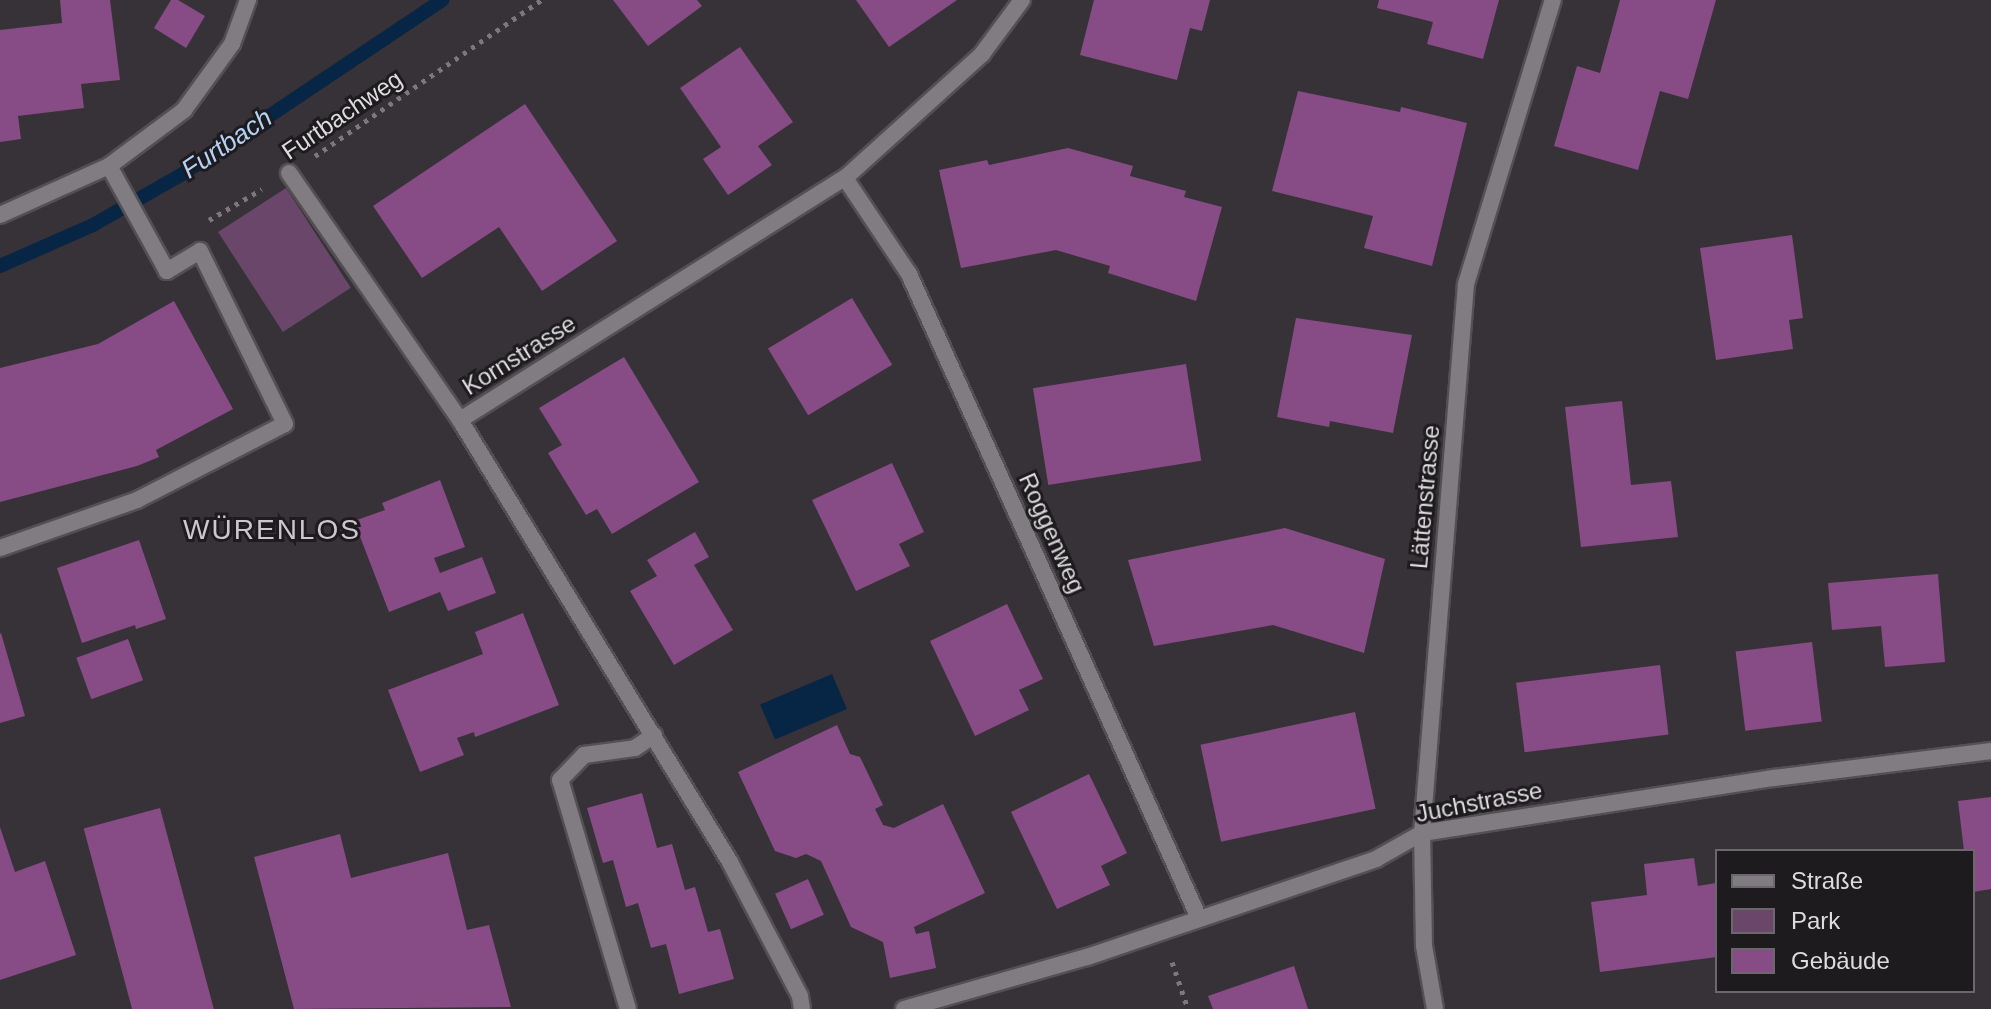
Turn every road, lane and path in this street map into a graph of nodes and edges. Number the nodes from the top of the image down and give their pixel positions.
1 (248, 0) edge
2 (541, 0) edge
3 (1022, 0) edge
4 (1553, 0) edge
5 (109, 166) junction
6 (289, 173) junction
7 (845, 178) junction
8 (0, 215) edge
9 (156, 251) junction
10 (460, 420) junction
11 (0, 548) edge
12 (654, 735) junction
13 (1991, 751) edge
14 (1422, 833) junction
15 (1199, 918) junction
16 (1161, 931) junction
17 (628, 1009) edge
18 (802, 1009) edge
19 (904, 1009) edge
20 (1188, 1009) edge
21 (1435, 1009) edge

1 - 5 street
2 - 6 path, Furtbachweg
3 - 7 street, Kornstrasse
4 - 14 street, Lättenstrasse
5 - 8 street
5 - 9 street
6 - 9 path, Furtbachweg
6 - 10 street
7 - 10 street, Kornstrasse
7 - 15 street, Roggenweg
9 - 11 street
10 - 12 street, Kornstrasse
12 - 17 street
12 - 18 street, Kornstrasse
13 - 14 street, Juchstrasse
14 - 15 street, Juchstrasse
14 - 21 street, Lättenstrasse
15 - 16 street, Juchstrasse
16 - 19 street, Juchstrasse
16 - 20 path

